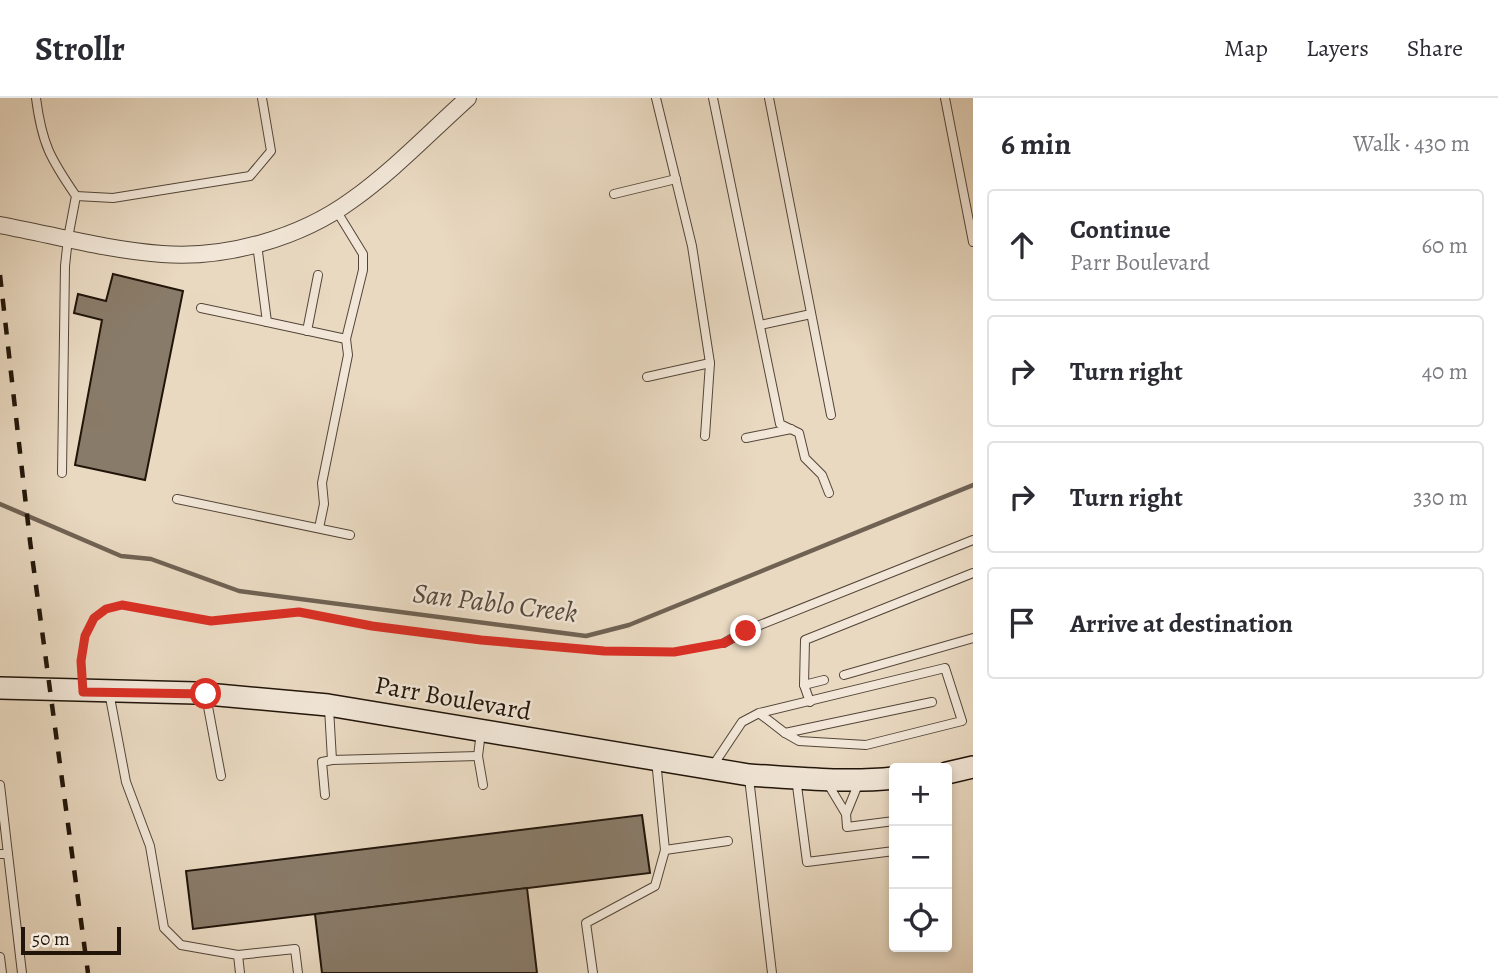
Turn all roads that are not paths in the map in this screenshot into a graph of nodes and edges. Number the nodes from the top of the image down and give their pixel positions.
1 (36, 98) edge
2 (262, 98) edge
3 (468, 98) edge
4 (656, 98) edge
5 (713, 98) edge
6 (769, 98) edge
7 (945, 98) edge
8 (676, 179) junction
9 (614, 194) dead end
10 (76, 196) junction
11 (336, 210) junction
12 (0, 225) edge
13 (68, 238) junction
14 (973, 243) edge
15 (257, 244) junction
16 (318, 275) dead end
17 (201, 308) dead end
18 (811, 314) junction
19 (267, 322) junction
20 (760, 325) junction
21 (307, 331) junction
22 (346, 339) junction
23 (710, 363) junction
24 (648, 377) dead end
25 (831, 415) dead end
26 (790, 429) junction
27 (705, 436) dead end
28 (746, 438) dead end
29 (62, 473) dead end
30 (829, 493) dead end
31 (177, 499) dead end
32 (318, 528) junction
33 (350, 534) dead end
34 (973, 540) edge
35 (973, 573) edge
36 (973, 638) edge
37 (724, 643) road end
38 (844, 675) dead end
39 (824, 680) dead end
40 (804, 685) junction
41 (0, 688) edge
42 (109, 692) junction
43 (206, 694) junction
44 (810, 702) junction
45 (932, 702) dead end
46 (328, 705) junction
47 (759, 713) junction
48 (481, 732) junction
49 (785, 733) junction
50 (478, 756) junction
51 (332, 760) junction
52 (656, 760) junction
53 (973, 767) edge
54 (711, 769) junction
55 (952, 772) edge
56 (749, 775) junction
57 (221, 776) dead end
58 (796, 778) junction
59 (889, 778) edge
60 (825, 779) junction
61 (860, 780) junction
62 (0, 785) edge
63 (483, 785) dead end
64 (325, 795) dead end
65 (846, 814) junction
66 (889, 822) edge
67 (728, 841) dead end
68 (665, 850) junction
69 (889, 852) edge
70 (4, 854) edge
71 (238, 955) junction
72 (0, 957) edge
73 (2, 973) edge
74 (22, 973) edge
75 (240, 973) edge
76 (298, 973) edge
77 (593, 973) edge
78 (772, 973) edge

1 - 10 lane
2 - 10 lane
3 - 11 street
4 - 8 lane
5 - 20 lane
6 - 18 lane
7 - 14 lane
8 - 9 lane
8 - 23 lane
10 - 13 lane
11 - 15 street
11 - 22 lane
12 - 13 street
13 - 15 street
13 - 29 lane
15 - 19 lane
16 - 21 lane
17 - 19 lane
18 - 20 lane
18 - 25 lane
19 - 21 lane
20 - 26 lane
21 - 22 lane
22 - 32 lane
23 - 24 lane
23 - 27 lane
26 - 28 lane
26 - 30 lane
31 - 32 lane
32 - 33 lane
34 - 37 lane
35 - 40 lane
36 - 38 lane
39 - 40 lane
40 - 44 lane
41 - 42 street, Parr Boulevard
42 - 43 street, Parr Boulevard
42 - 71 lane
43 - 46 street, Parr Boulevard
43 - 57 lane
44 - 47 lane
44 - 49 lane
45 - 49 lane
46 - 48 street, Parr Boulevard
46 - 51 lane
47 - 49 lane
47 - 54 lane
48 - 50 lane
48 - 52 street, Parr Boulevard
50 - 51 lane
50 - 63 lane
51 - 64 lane
52 - 54 street, Parr Boulevard
52 - 68 lane
53 - 55 street
54 - 56 street, Parr Boulevard
56 - 58 street, Parr Boulevard
56 - 78 lane
58 - 60 street, Parr Boulevard
58 - 69 lane
59 - 61 street, Parr Boulevard
60 - 61 street, Parr Boulevard
60 - 65 lane
61 - 65 lane
62 - 70 lane
65 - 66 lane
67 - 68 lane
68 - 77 lane
70 - 74 lane
71 - 75 lane
71 - 76 lane
72 - 73 lane

